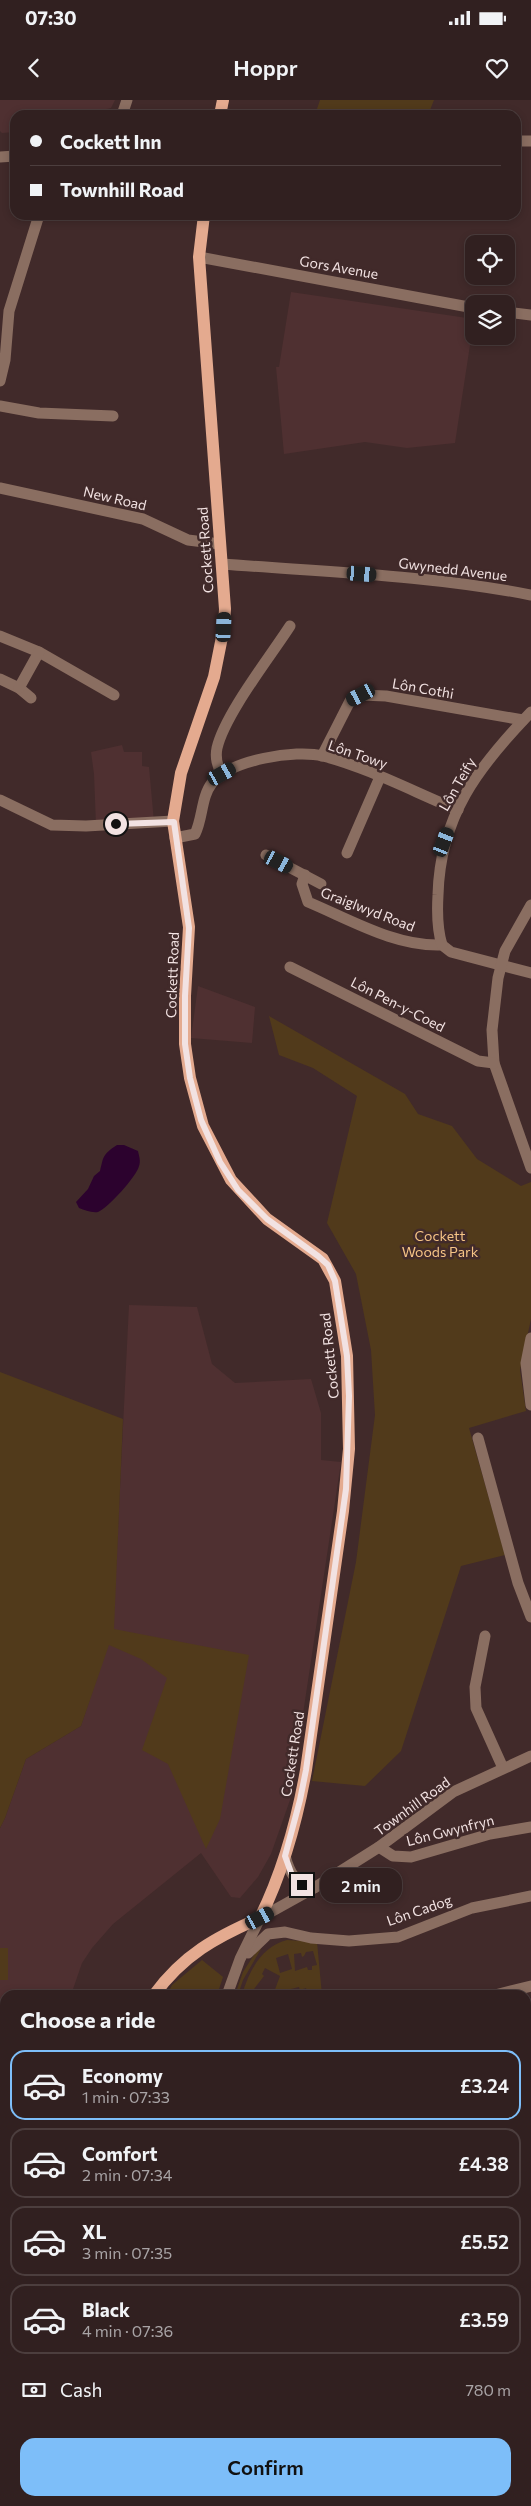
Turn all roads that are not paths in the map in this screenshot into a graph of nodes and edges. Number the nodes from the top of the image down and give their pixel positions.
1 (37, 220) edge
2 (204, 220) edge
3 (200, 257) junction
4 (465, 306) edge
5 (4, 311) edge
6 (515, 313) edge
7 (531, 315) edge
8 (0, 381) edge
9 (0, 406) edge
10 (114, 416) dead end
11 (0, 488) edge
12 (220, 544) junction
13 (222, 564) junction
14 (531, 595) edge
15 (290, 626) dead end
16 (0, 636) edge
17 (40, 652) junction
18 (0, 679) edge
19 (19, 688) junction
20 (114, 695) dead end
21 (31, 698) dead end
22 (527, 716) edge
23 (322, 756) junction
24 (222, 774) junction
25 (380, 777) junction
26 (0, 800) edge
27 (458, 810) junction
28 (174, 822) junction
29 (175, 838) junction
30 (347, 853) dead end
31 (266, 855) dead end
32 (305, 875) junction
33 (321, 884) dead end
34 (531, 905) edge
35 (442, 945) junction
36 (290, 966) dead end
37 (501, 966) junction
38 (531, 973) edge
39 (494, 1063) junction
40 (531, 1168) edge
41 (531, 1338) edge
42 (531, 1405) edge
43 (478, 1438) dead end
44 (531, 1617) edge
45 (485, 1636) dead end
46 (531, 1756) edge
47 (503, 1768) junction
48 (531, 1827) edge
49 (379, 1847) junction
50 (285, 1856) junction
51 (314, 1888) junction
52 (271, 1896) junction
53 (531, 1896) edge
54 (260, 1918) junction
55 (219, 1936) junction
56 (238, 1963) junction
57 (531, 1986) edge
58 (158, 1990) edge
59 (229, 1990) edge
60 (515, 1990) edge

1 - 5 street
2 - 3 main road, Cockett Road
3 - 4 street, Gors Avenue
3 - 12 main road, Cockett Road
5 - 8 street
6 - 7 street
9 - 10 street
11 - 12 street, New Road
12 - 13 main road, Cockett Road
13 - 14 street, Gwynedd Avenue
13 - 28 main road, Cockett Road
15 - 24 street
16 - 17 street
17 - 19 street
17 - 20 street
18 - 19 street
19 - 21 street
22 - 23 street, Lôn Cothi
22 - 27 street, Lôn Teify
23 - 24 street, Lôn Towy
23 - 25 street, Lôn Towy
24 - 29 street, Lôn Towy
25 - 27 street, Lôn Towy
25 - 30 street
26 - 28 street
27 - 35 street, Lôn Teify
28 - 29 main road, Cockett Road
29 - 50 main road, Cockett Road
31 - 32 street, Graiglwyd Road
32 - 33 street, Graiglwyd Road
32 - 35 street, Graiglwyd Road
34 - 37 street
35 - 37 street, Graiglwyd Road
36 - 39 street, Lôn Pen-y-Coed
37 - 38 street, Graiglwyd Road
37 - 39 street
39 - 40 street
41 - 42 street
43 - 44 street
45 - 47 street
46 - 47 street, Townhill Road
47 - 49 street, Townhill Road
48 - 49 street, Lôn Gwynfryn
49 - 51 street, Townhill Road
50 - 51 street
50 - 52 main road, Cockett Road
51 - 54 street, Townhill Road
52 - 54 main road, Cockett Road
52 - 55 main road
53 - 56 street, Lôn Cadog
54 - 55 main road
54 - 56 street
55 - 58 main road
56 - 59 street
57 - 60 street

